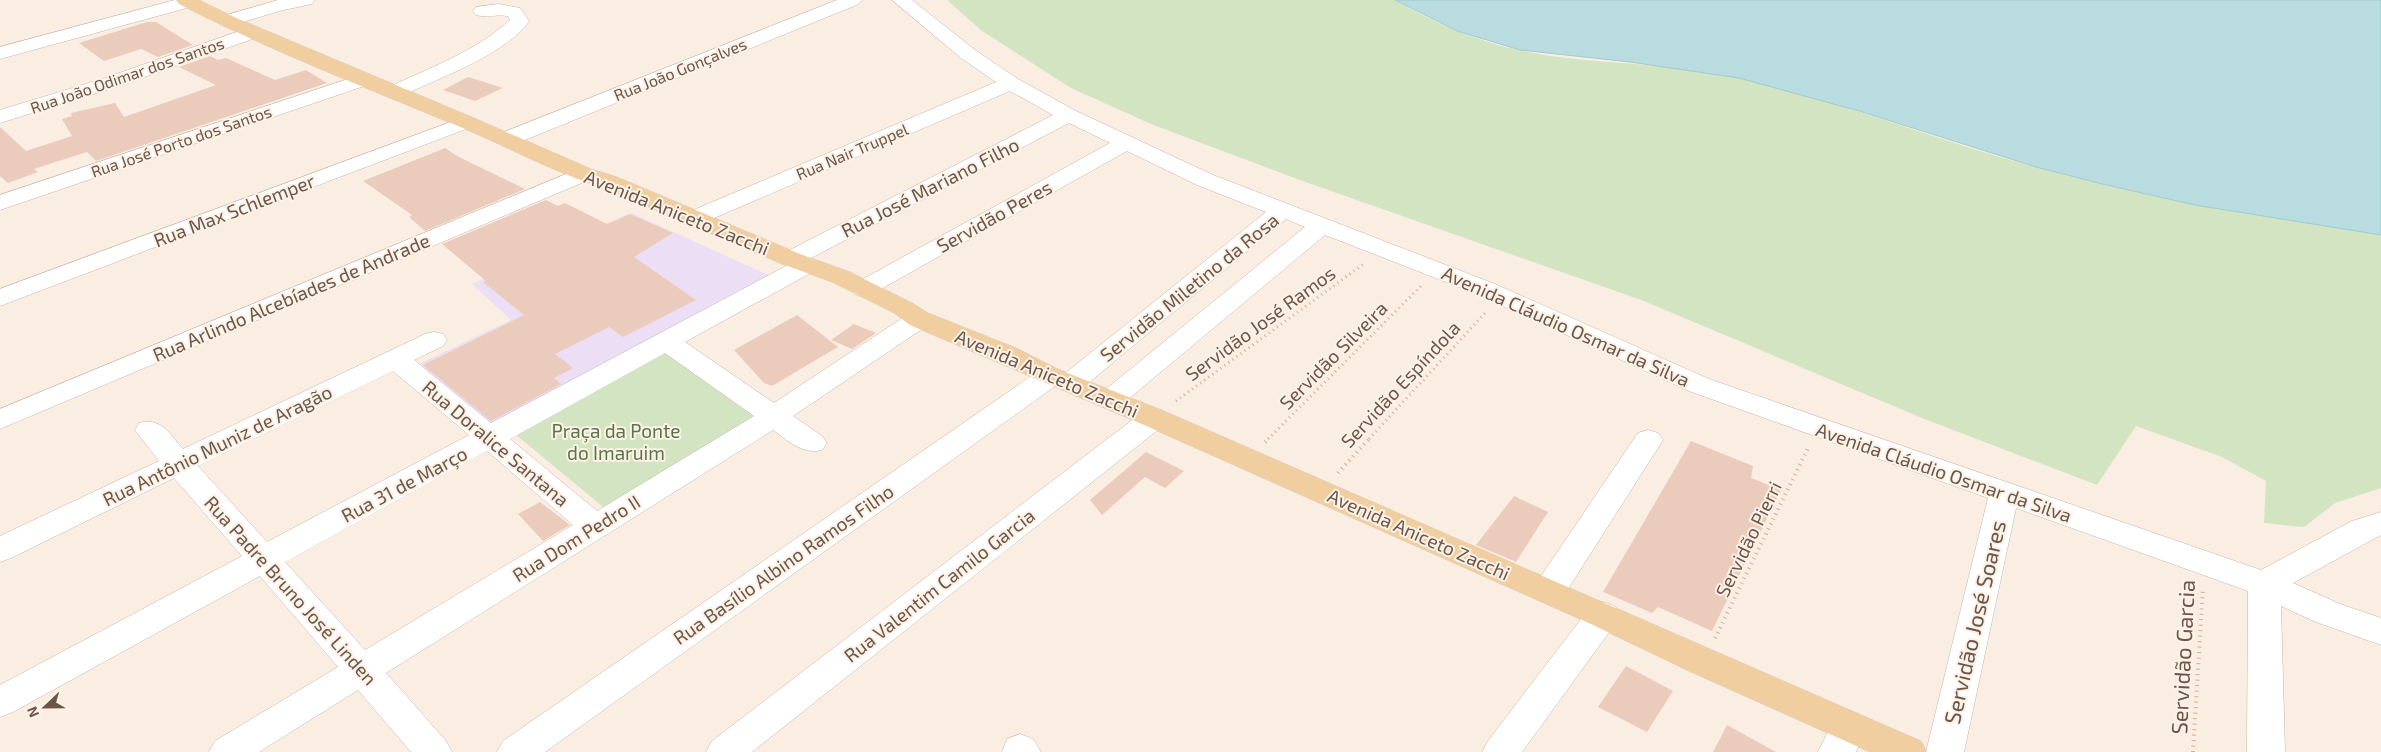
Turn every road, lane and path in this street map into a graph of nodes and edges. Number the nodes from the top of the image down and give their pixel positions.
1 (306, 0) edge
2 (853, 0) edge
3 (901, 0) edge
4 (187, 1) edge
5 (482, 11) dead end
6 (228, 21) junction
7 (254, 32) junction
8 (0, 53) edge
9 (363, 80) junction
10 (1012, 83) junction
11 (394, 92) junction
12 (1069, 115) junction
13 (0, 118) edge
14 (467, 122) junction
15 (507, 139) junction
16 (1126, 143) junction
17 (583, 174) junction
18 (0, 203) edge
19 (1283, 210) junction
20 (692, 219) junction
21 (1322, 225) junction
22 (1383, 249) junction
23 (799, 262) junction
24 (1438, 270) junction
25 (863, 289) junction
26 (1500, 295) junction
27 (0, 298) edge
28 (919, 319) junction
29 (434, 340) dead end
30 (666, 342) junction
31 (396, 359) junction
32 (1060, 380) junction
33 (1110, 400) junction
34 (773, 417) junction
35 (1154, 418) junction
36 (0, 420) edge
37 (1818, 428) junction
38 (149, 430) dead end
39 (490, 438) junction
40 (1648, 440) dead end
41 (812, 443) dead end
42 (1247, 460) junction
43 (179, 464) junction
44 (1320, 491) junction
45 (2004, 493) junction
46 (2381, 523) edge
47 (595, 526) junction
48 (0, 550) edge
49 (263, 560) junction
50 (2204, 563) junction
51 (2264, 584) junction
52 (1549, 591) junction
53 (1603, 614) junction
54 (2381, 632) edge
55 (1703, 662) junction
56 (363, 669) junction
57 (0, 702) edge
58 (1843, 739) edge
59 (228, 752) edge
60 (433, 752) edge
61 (516, 752) edge
62 (725, 752) edge
63 (1500, 752) edge
64 (1908, 752) edge
65 (1945, 752) edge
66 (2193, 752) edge
67 (2266, 752) edge

1 - 6 street
2 - 15 street, Rua João Gonçalves
3 - 10 street, Avenida Cláudio Osmar da Silva
4 - 6 main road, Avenida Aniceto Zacchi
4 - 8 street
5 - 11 street
6 - 7 main road, Avenida Aniceto Zacchi
7 - 9 main road, Avenida Aniceto Zacchi
7 - 13 street, Rua João Odimar dos Santos
9 - 11 main road, Avenida Aniceto Zacchi
9 - 18 street, Rua José Porto dos Santos
10 - 12 street, Avenida Cláudio Osmar da Silva
10 - 20 street, Rua Nair Truppel
11 - 14 main road, Avenida Aniceto Zacchi
12 - 16 street, Avenida Cláudio Osmar da Silva
12 - 23 street, Rua José Mariano Filho
14 - 15 main road, Avenida Aniceto Zacchi
14 - 27 street, Rua Max Schlemper
15 - 17 main road, Avenida Aniceto Zacchi
16 - 19 street, Avenida Cláudio Osmar da Silva
16 - 25 street, Servidão Peres
17 - 20 main road, Avenida Aniceto Zacchi
17 - 36 street, Rua Arlindo Alcebíades de Andrade
19 - 21 street, Avenida Cláudio Osmar da Silva
19 - 32 street, Servidão Miletino da Rosa
20 - 23 main road, Avenida Aniceto Zacchi
21 - 22 street, Avenida Cláudio Osmar da Silva
21 - 33 street
22 - 24 street, Avenida Cláudio Osmar da Silva
22 - 35 path, Servidão José Ramos
23 - 25 main road, Avenida Aniceto Zacchi
23 - 30 street, Rua 31 de Março
24 - 26 street, Avenida Cláudio Osmar da Silva
24 - 42 path, Servidão Silveira
25 - 28 main road, Avenida Aniceto Zacchi
26 - 37 street, Avenida Cláudio Osmar da Silva
26 - 44 path, Servidão Espíndola
28 - 32 main road, Avenida Aniceto Zacchi
28 - 34 street, Rua Dom Pedro II
29 - 31 street, Rua Antônio Muniz de Aragão
30 - 34 street
30 - 39 street, Rua 31 de Março
31 - 39 street, Rua Doralice Santana
31 - 43 street, Rua Antônio Muniz de Aragão
32 - 33 main road, Avenida Aniceto Zacchi
32 - 61 street, Rua Basílio Albino Ramos Filho
33 - 35 main road, Avenida Aniceto Zacchi
34 - 41 street
34 - 47 street, Rua Dom Pedro II
35 - 42 main road, Avenida Aniceto Zacchi
35 - 62 street, Rua Valentim Camilo Garcia
37 - 45 street, Avenida Cláudio Osmar da Silva
37 - 55 path, Servidão Pierri
38 - 43 street, Rua Padre Bruno José Linden
39 - 47 street, Rua Doralice Santana
39 - 49 street, Rua 31 de Março
40 - 52 street
42 - 44 main road, Avenida Aniceto Zacchi
43 - 48 street, Rua Antônio Muniz de Aragão
43 - 49 street, Rua Padre Bruno José Linden
44 - 52 main road, Avenida Aniceto Zacchi
45 - 50 street, Avenida Cláudio Osmar da Silva
45 - 65 street, Servidão José Soares
46 - 51 street
47 - 56 street, Rua Dom Pedro II
49 - 56 street, Rua Padre Bruno José Linden
49 - 57 street, Rua 31 de Março
50 - 51 street, Avenida Cláudio Osmar da Silva
50 - 66 path, Servidão Garcia
51 - 54 street, Avenida Cláudio Osmar da Silva
51 - 67 street
52 - 53 main road, Avenida Aniceto Zacchi
53 - 55 main road, Avenida Aniceto Zacchi
53 - 63 street
55 - 58 main road, Avenida Aniceto Zacchi
56 - 59 street, Rua Dom Pedro II
56 - 60 street, Rua Padre Bruno José Linden
58 - 64 main road, Avenida Aniceto Zacchi

